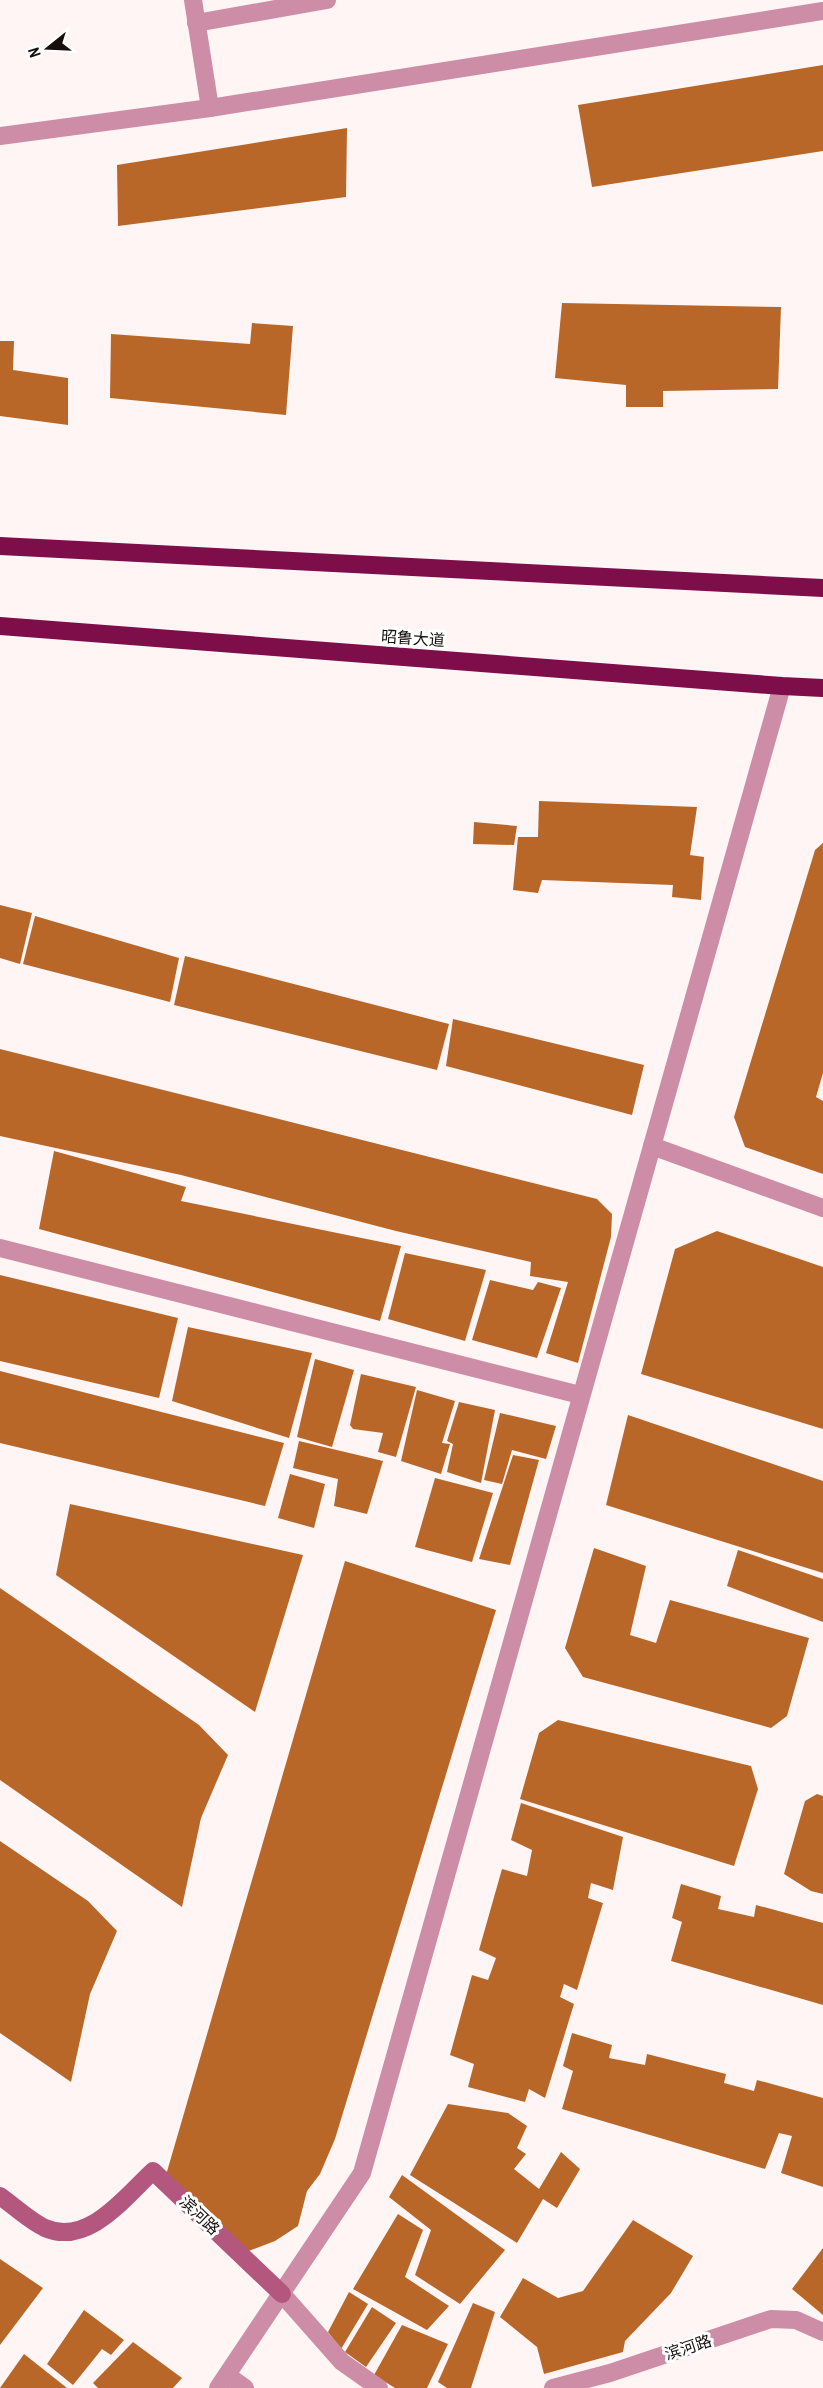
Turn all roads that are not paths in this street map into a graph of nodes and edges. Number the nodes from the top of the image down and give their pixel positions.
1 (193, 0) edge
2 (327, 0) edge
3 (823, 11) edge
4 (196, 23) junction
5 (210, 108) junction
6 (0, 136) edge
7 (0, 546) edge
8 (823, 588) edge
9 (0, 626) edge
10 (782, 686) junction
11 (823, 688) edge
12 (652, 1146) junction
13 (823, 1208) edge
14 (0, 1248) edge
15 (580, 1395) junction
16 (0, 2196) edge
17 (282, 2294) junction
18 (823, 2332) edge
19 (223, 2382) edge
20 (245, 2388) edge
21 (379, 2388) edge
22 (553, 2388) edge

1 - 4 street
2 - 4 street
3 - 5 street
4 - 5 street
5 - 6 street
7 - 8 highway
9 - 10 highway, 昭鲁大道
10 - 11 highway, 昭鲁大道
10 - 12 street
12 - 13 street
12 - 15 street
14 - 15 street
15 - 17 street
16 - 17 street, 滨河路
17 - 19 street
17 - 21 street, 滨河路
18 - 22 street, 滨河路
19 - 20 street

